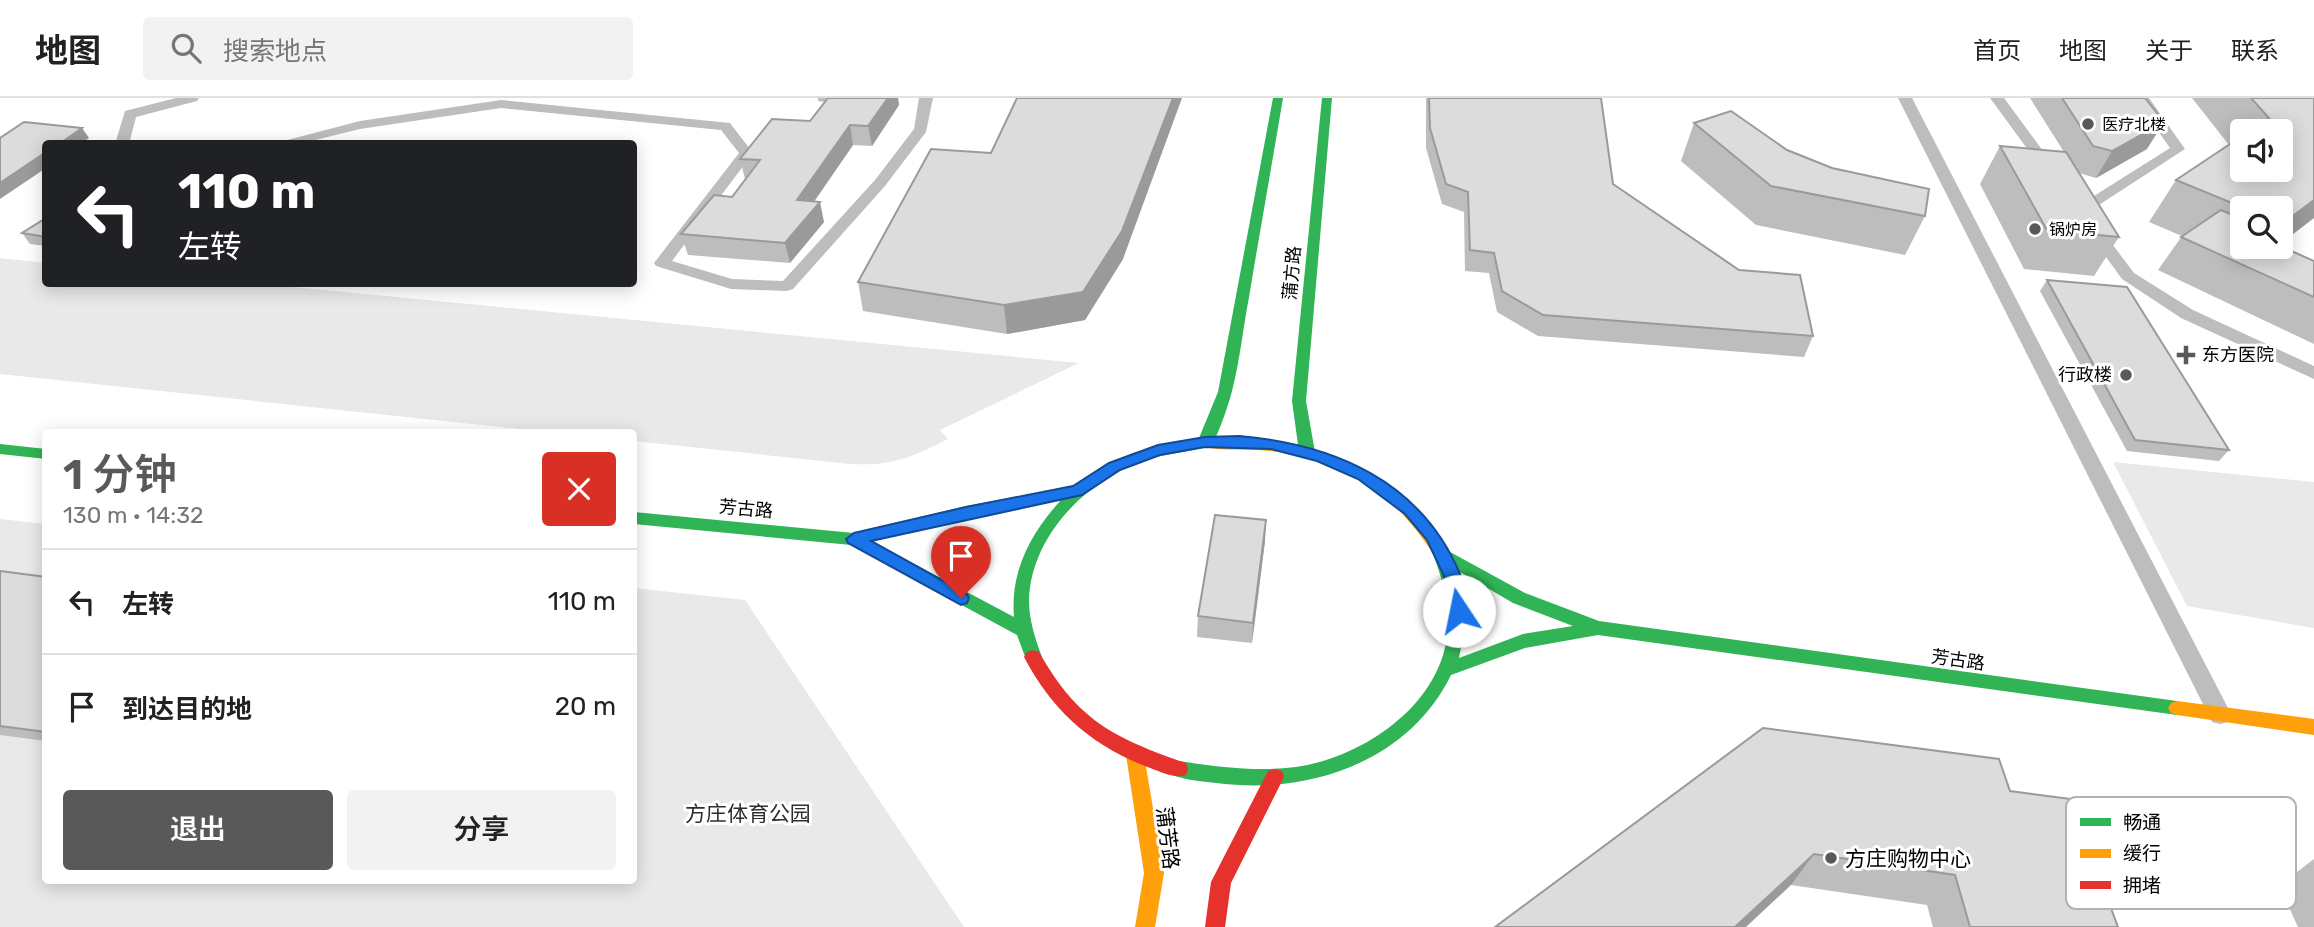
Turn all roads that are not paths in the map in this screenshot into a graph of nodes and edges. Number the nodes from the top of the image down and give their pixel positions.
1 (192, 98) edge
2 (926, 98) edge
3 (1278, 98) edge
4 (1327, 98) edge
5 (1905, 98) edge
6 (1997, 98) edge
7 (2142, 98) edge
8 (123, 140) edge
9 (296, 140) edge
10 (2057, 180) edge
11 (2314, 373) edge
12 (1205, 442) junction
13 (0, 449) edge
14 (1307, 452) junction
15 (42, 454) edge
16 (1077, 491) junction
17 (637, 518) edge
18 (854, 539) junction
19 (1444, 555) junction
20 (1598, 628) junction
21 (1023, 630) junction
22 (1448, 669) junction
23 (2220, 715) junction
24 (2314, 727) edge
25 (1135, 755) junction
26 (1275, 777) junction
27 (1145, 927) edge
28 (1215, 927) edge

1 - 8 lane
2 - 9 lane
3 - 12 street
4 - 14 street, 蒲方路
5 - 23 lane
6 - 10 lane
7 - 11 lane
12 - 14 street
12 - 16 street
13 - 15 street
14 - 19 street
16 - 18 street
16 - 21 street
17 - 18 street, 芳古路
18 - 21 street
19 - 20 street
19 - 22 street
20 - 22 street
20 - 23 street, 芳古路
21 - 25 street
22 - 26 street
23 - 24 street, 芳古路
25 - 26 street
25 - 27 street, 蒲芳路
26 - 28 street

